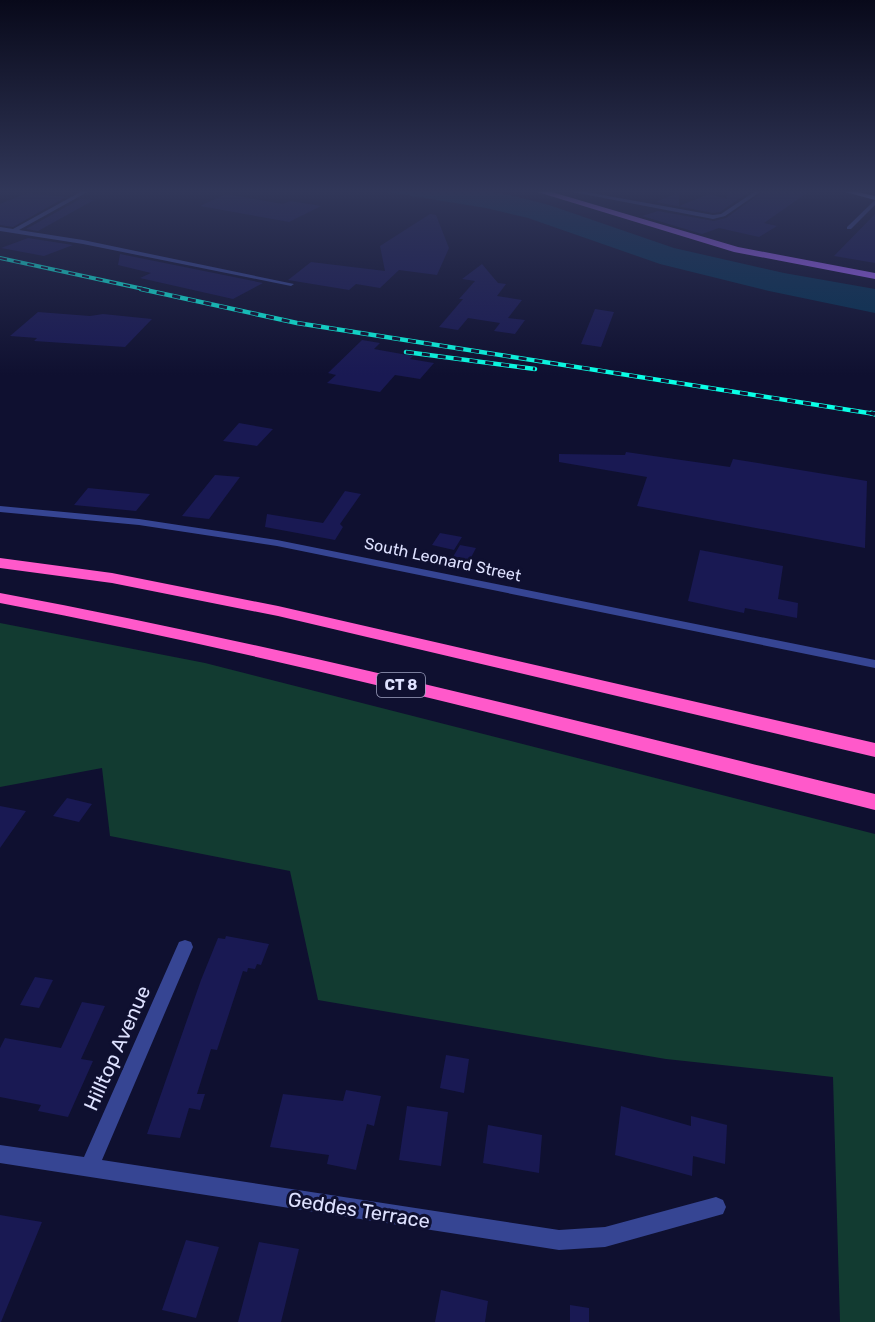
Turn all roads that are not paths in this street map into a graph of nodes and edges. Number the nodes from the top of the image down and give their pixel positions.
1 (126, 252) edge
2 (746, 252) edge
3 (875, 276) edge
4 (291, 284) dead end
5 (0, 510) edge
6 (0, 563) edge
7 (0, 598) edge
8 (875, 664) edge
9 (875, 750) edge
10 (875, 802) edge
11 (185, 947) dead end
12 (0, 1154) edge
13 (89, 1167) junction
14 (716, 1207) dead end

1 - 4 street
2 - 3 main road
5 - 8 street, South Leonard Street
6 - 9 highway
7 - 10 highway, CT 8
11 - 13 street, Hilltop Avenue
12 - 13 street, Geddes Terrace
13 - 14 street, Geddes Terrace

